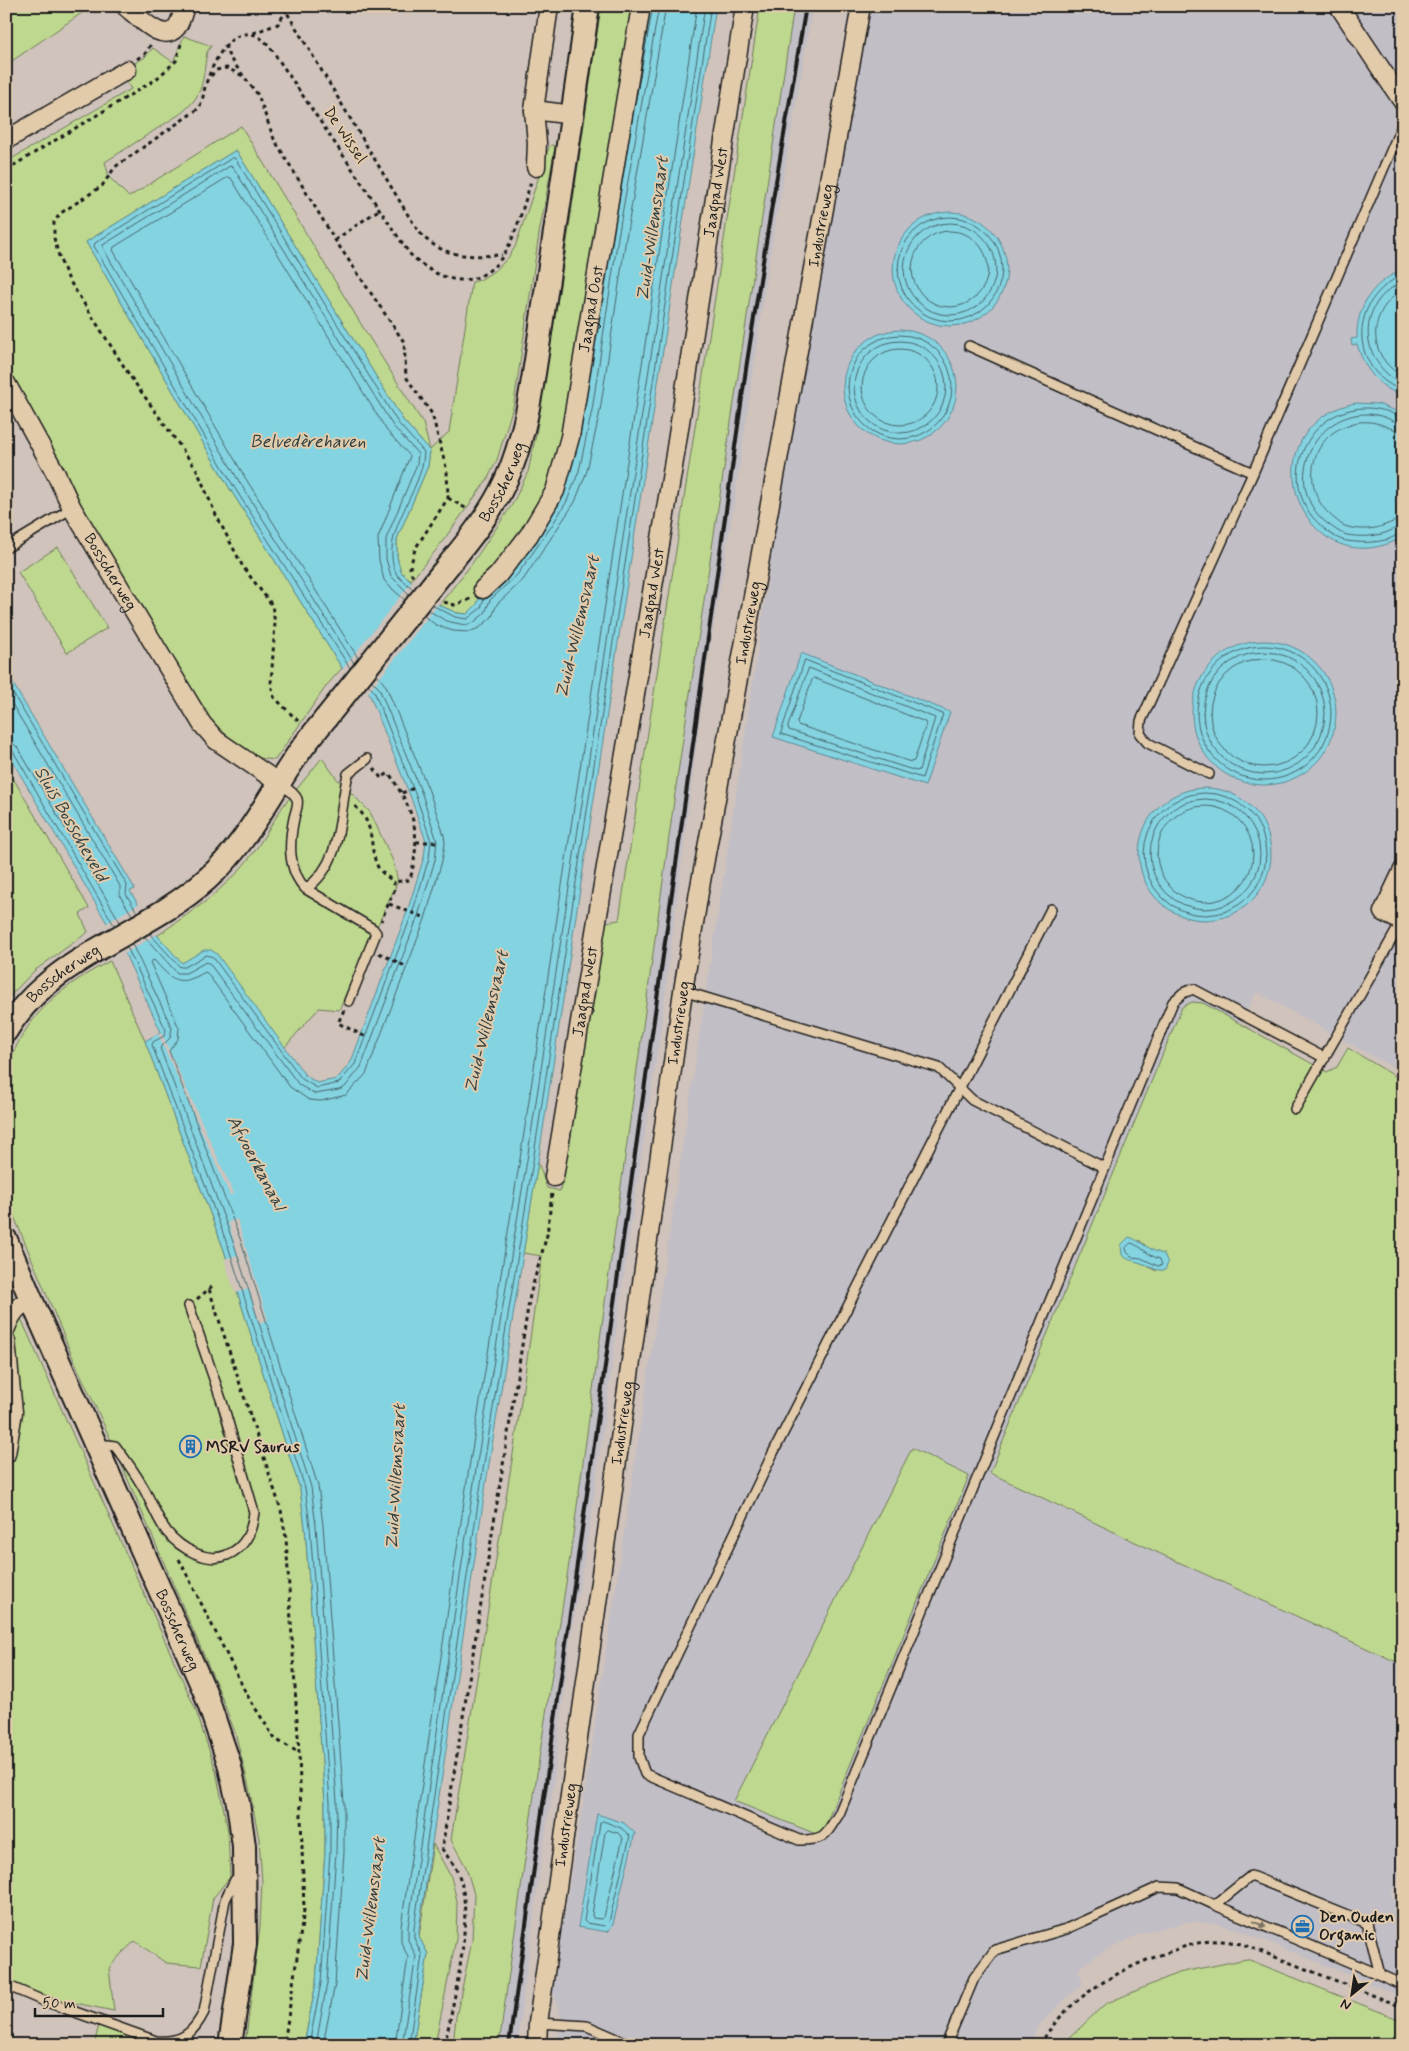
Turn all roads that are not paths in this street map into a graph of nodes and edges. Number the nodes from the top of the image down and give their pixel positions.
1 (125, 6) edge
2 (185, 6) edge
3 (549, 6) edge
4 (588, 6) edge
5 (641, 6) edge
6 (745, 6) edge
7 (861, 6) edge
8 (1339, 6) edge
9 (127, 70) dead end
10 (1403, 102) edge
11 (534, 110) junction
12 (573, 115) junction
13 (1403, 123) edge
14 (6, 140) edge
15 (536, 167) road end
16 (969, 346) dead end
17 (6, 383) edge
18 (1253, 473) junction
19 (72, 508) junction
20 (6, 548) edge
21 (483, 589) dead end
22 (367, 759) dead end
23 (1209, 774) dead end
24 (279, 783) junction
25 (1403, 870) edge
26 (306, 888) junction
27 (1051, 909) dead end
28 (1402, 921) edge
29 (684, 992) junction
30 (348, 1000) road end
31 (6, 1031) edge
32 (1325, 1058) junction
33 (959, 1086) junction
34 (1295, 1109) dead end
35 (1105, 1168) junction
36 (554, 1177) road end
37 (6, 1240) edge
38 (31, 1300) junction
39 (189, 1306) road end
40 (6, 1328) edge
41 (6, 1341) edge
42 (98, 1448) junction
43 (6, 1454) edge
44 (235, 1880) dead end
45 (1215, 1905) junction
46 (1380, 1975) junction
47 (6, 1985) edge
48 (1403, 1985) edge
49 (538, 2023) junction
50 (164, 2043) edge
51 (230, 2045) edge
52 (536, 2045) edge
53 (631, 2045) edge
54 (946, 2045) edge

1 - 2 street
3 - 11 street
4 - 12 street, Bosscherweg
5 - 21 street, Jaagpad Oost
6 - 36 street, Jaagpad West
7 - 29 street, Industrieweg
8 - 10 street
9 - 14 street
11 - 12 street
11 - 15 street
12 - 24 street, Bosscherweg, bridge
13 - 18 lane
16 - 18 lane
17 - 19 street, Bosscherweg
18 - 23 lane
19 - 20 lane
19 - 24 street, Bosscherweg
22 - 26 lane
24 - 26 lane, Bosscherweg
24 - 31 street, Bosscherweg
25 - 28 street
26 - 30 lane, Bosscherweg
27 - 33 lane
28 - 32 lane
29 - 33 lane
29 - 49 street, Industrieweg
32 - 34 lane
32 - 35 lane
33 - 35 lane
33 - 35 lane
37 - 38 street, Bosscherweg
38 - 40 street
38 - 42 street, Bosscherweg
39 - 42 lane
41 - 43 street
42 - 51 street, Bosscherweg
44 - 50 lane
45 -> 46 lane
45 - 46 lane
45 - 54 lane
46 - 48 lane
47 - 50 lane
49 - 52 street, Industrieweg
49 - 53 lane

